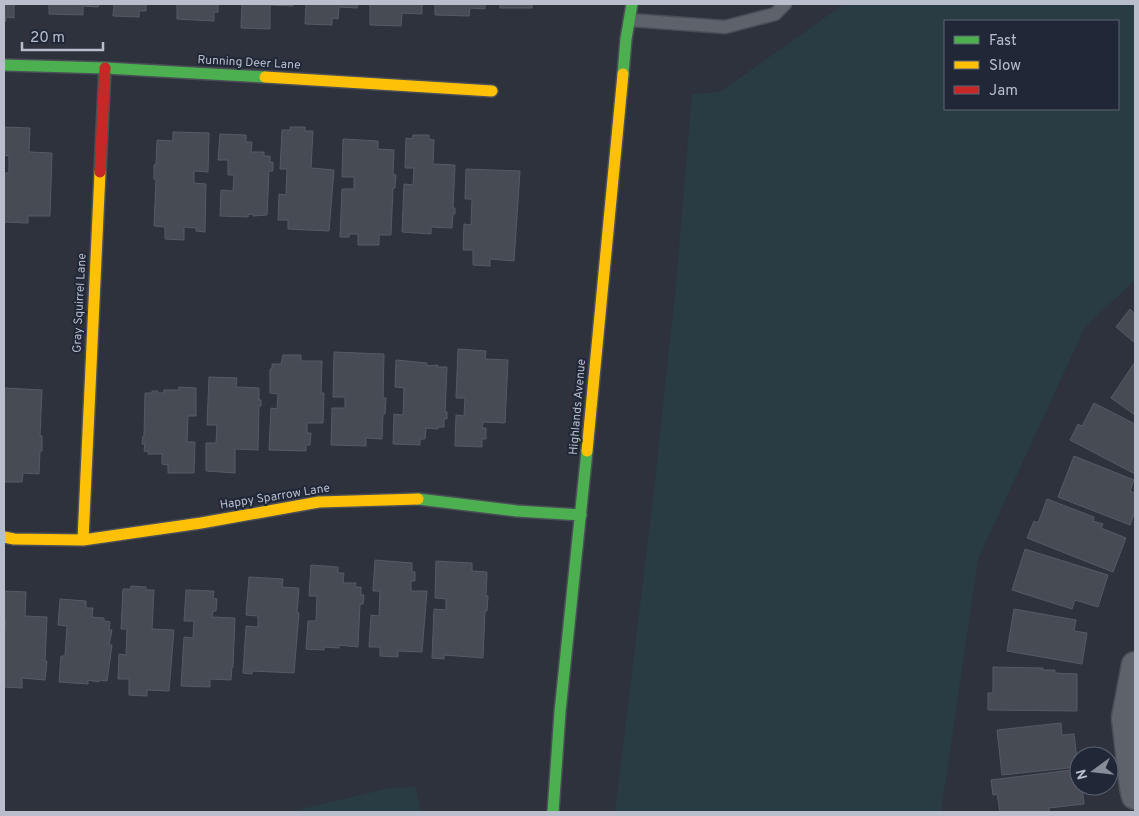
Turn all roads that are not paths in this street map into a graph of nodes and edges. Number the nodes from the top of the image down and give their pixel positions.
1 (632, 4) edge
2 (785, 4) edge
3 (630, 20) junction
4 (4, 65) edge
5 (105, 68) junction
6 (492, 91) dead end
7 (581, 515) junction
8 (4, 537) edge
9 (83, 540) junction
10 (1135, 665) edge
11 (1135, 796) edge
12 (553, 812) edge

1 - 3 street, Highlands Avenue
2 - 3 lane
3 - 7 street, Highlands Avenue
4 - 5 street, Running Deer Lane
5 - 6 street, Running Deer Lane
5 - 9 street, Gray Squirrel Lane
7 - 9 street, Happy Sparrow Lane
7 - 12 street, Highlands Avenue
8 - 9 street, Happy Sparrow Lane
10 - 11 street

